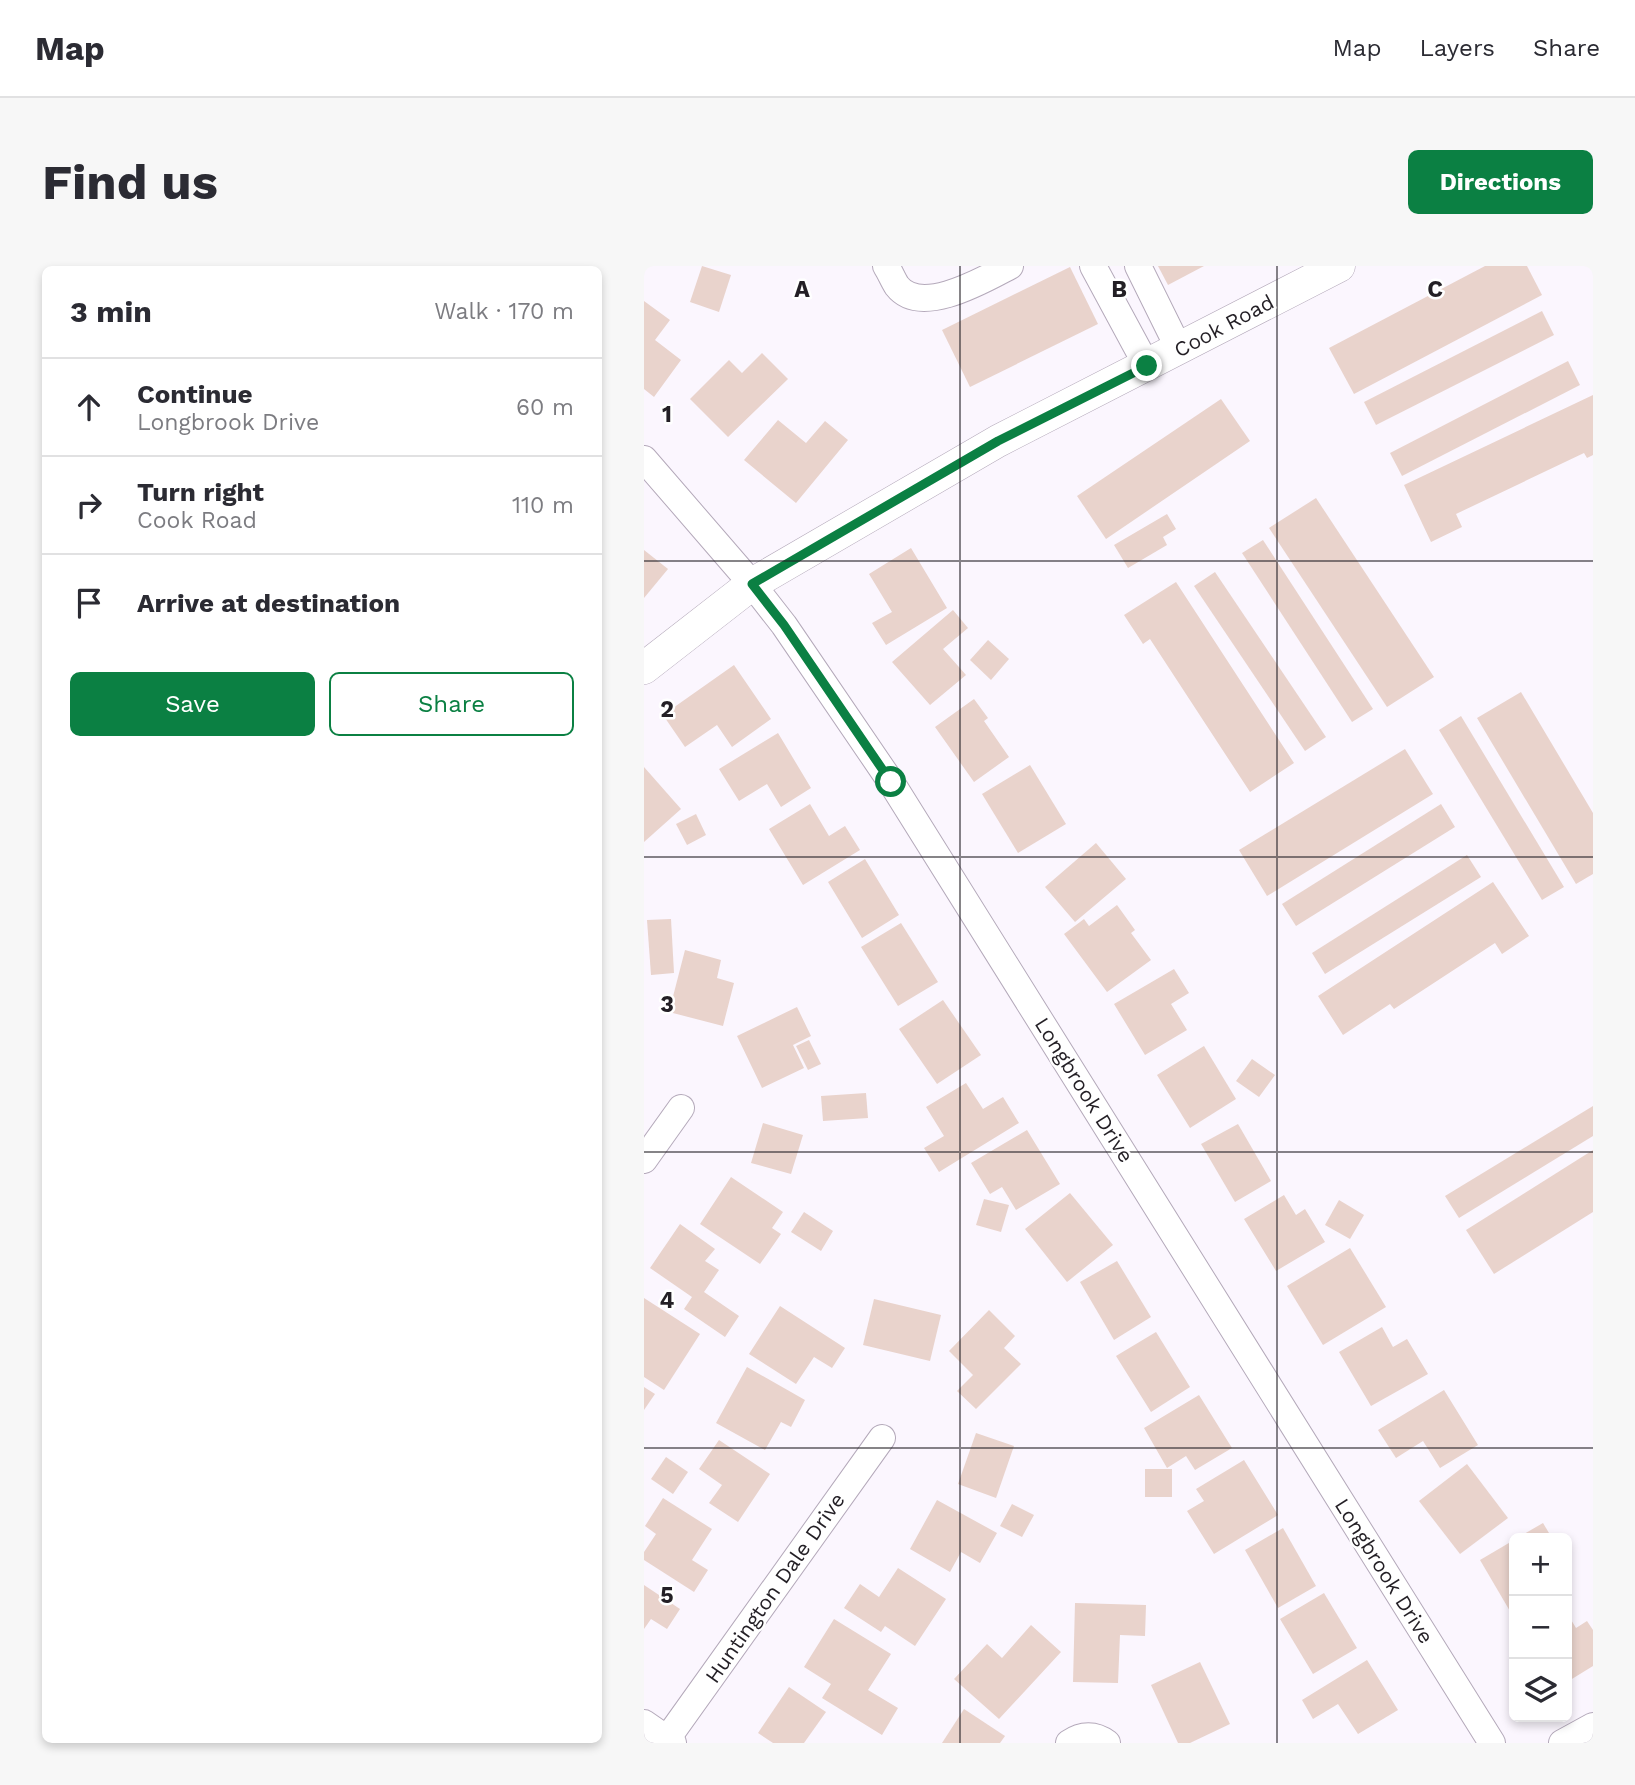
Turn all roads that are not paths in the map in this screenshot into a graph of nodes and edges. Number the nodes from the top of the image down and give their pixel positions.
1 (886, 266) edge
2 (1010, 266) edge
3 (1093, 266) edge
4 (1138, 266) edge
5 (1339, 266) edge
6 (1179, 349) junction
7 (1147, 366) junction
8 (644, 460) edge
9 (752, 584) junction
10 (644, 668) edge
11 (681, 1108) dead end
12 (644, 1160) edge
13 (882, 1438) dead end
14 (644, 1723) edge
15 (1593, 1726) edge
16 (670, 1741) edge
17 (1069, 1743) edge
18 (1107, 1743) edge
19 (1492, 1743) edge
20 (1562, 1743) edge

1 - 2 street
3 - 7 street
4 - 6 street
5 - 6 street, Cook Road
6 - 7 street, Cook Road
7 - 9 street, Cook Road
8 - 9 street, Longbrook Drive
9 - 10 street, Cook Road
9 - 19 street, Longbrook Drive
11 - 12 street
13 - 16 street, Huntington Dale Drive
14 - 16 street
15 - 20 street
17 - 18 street

